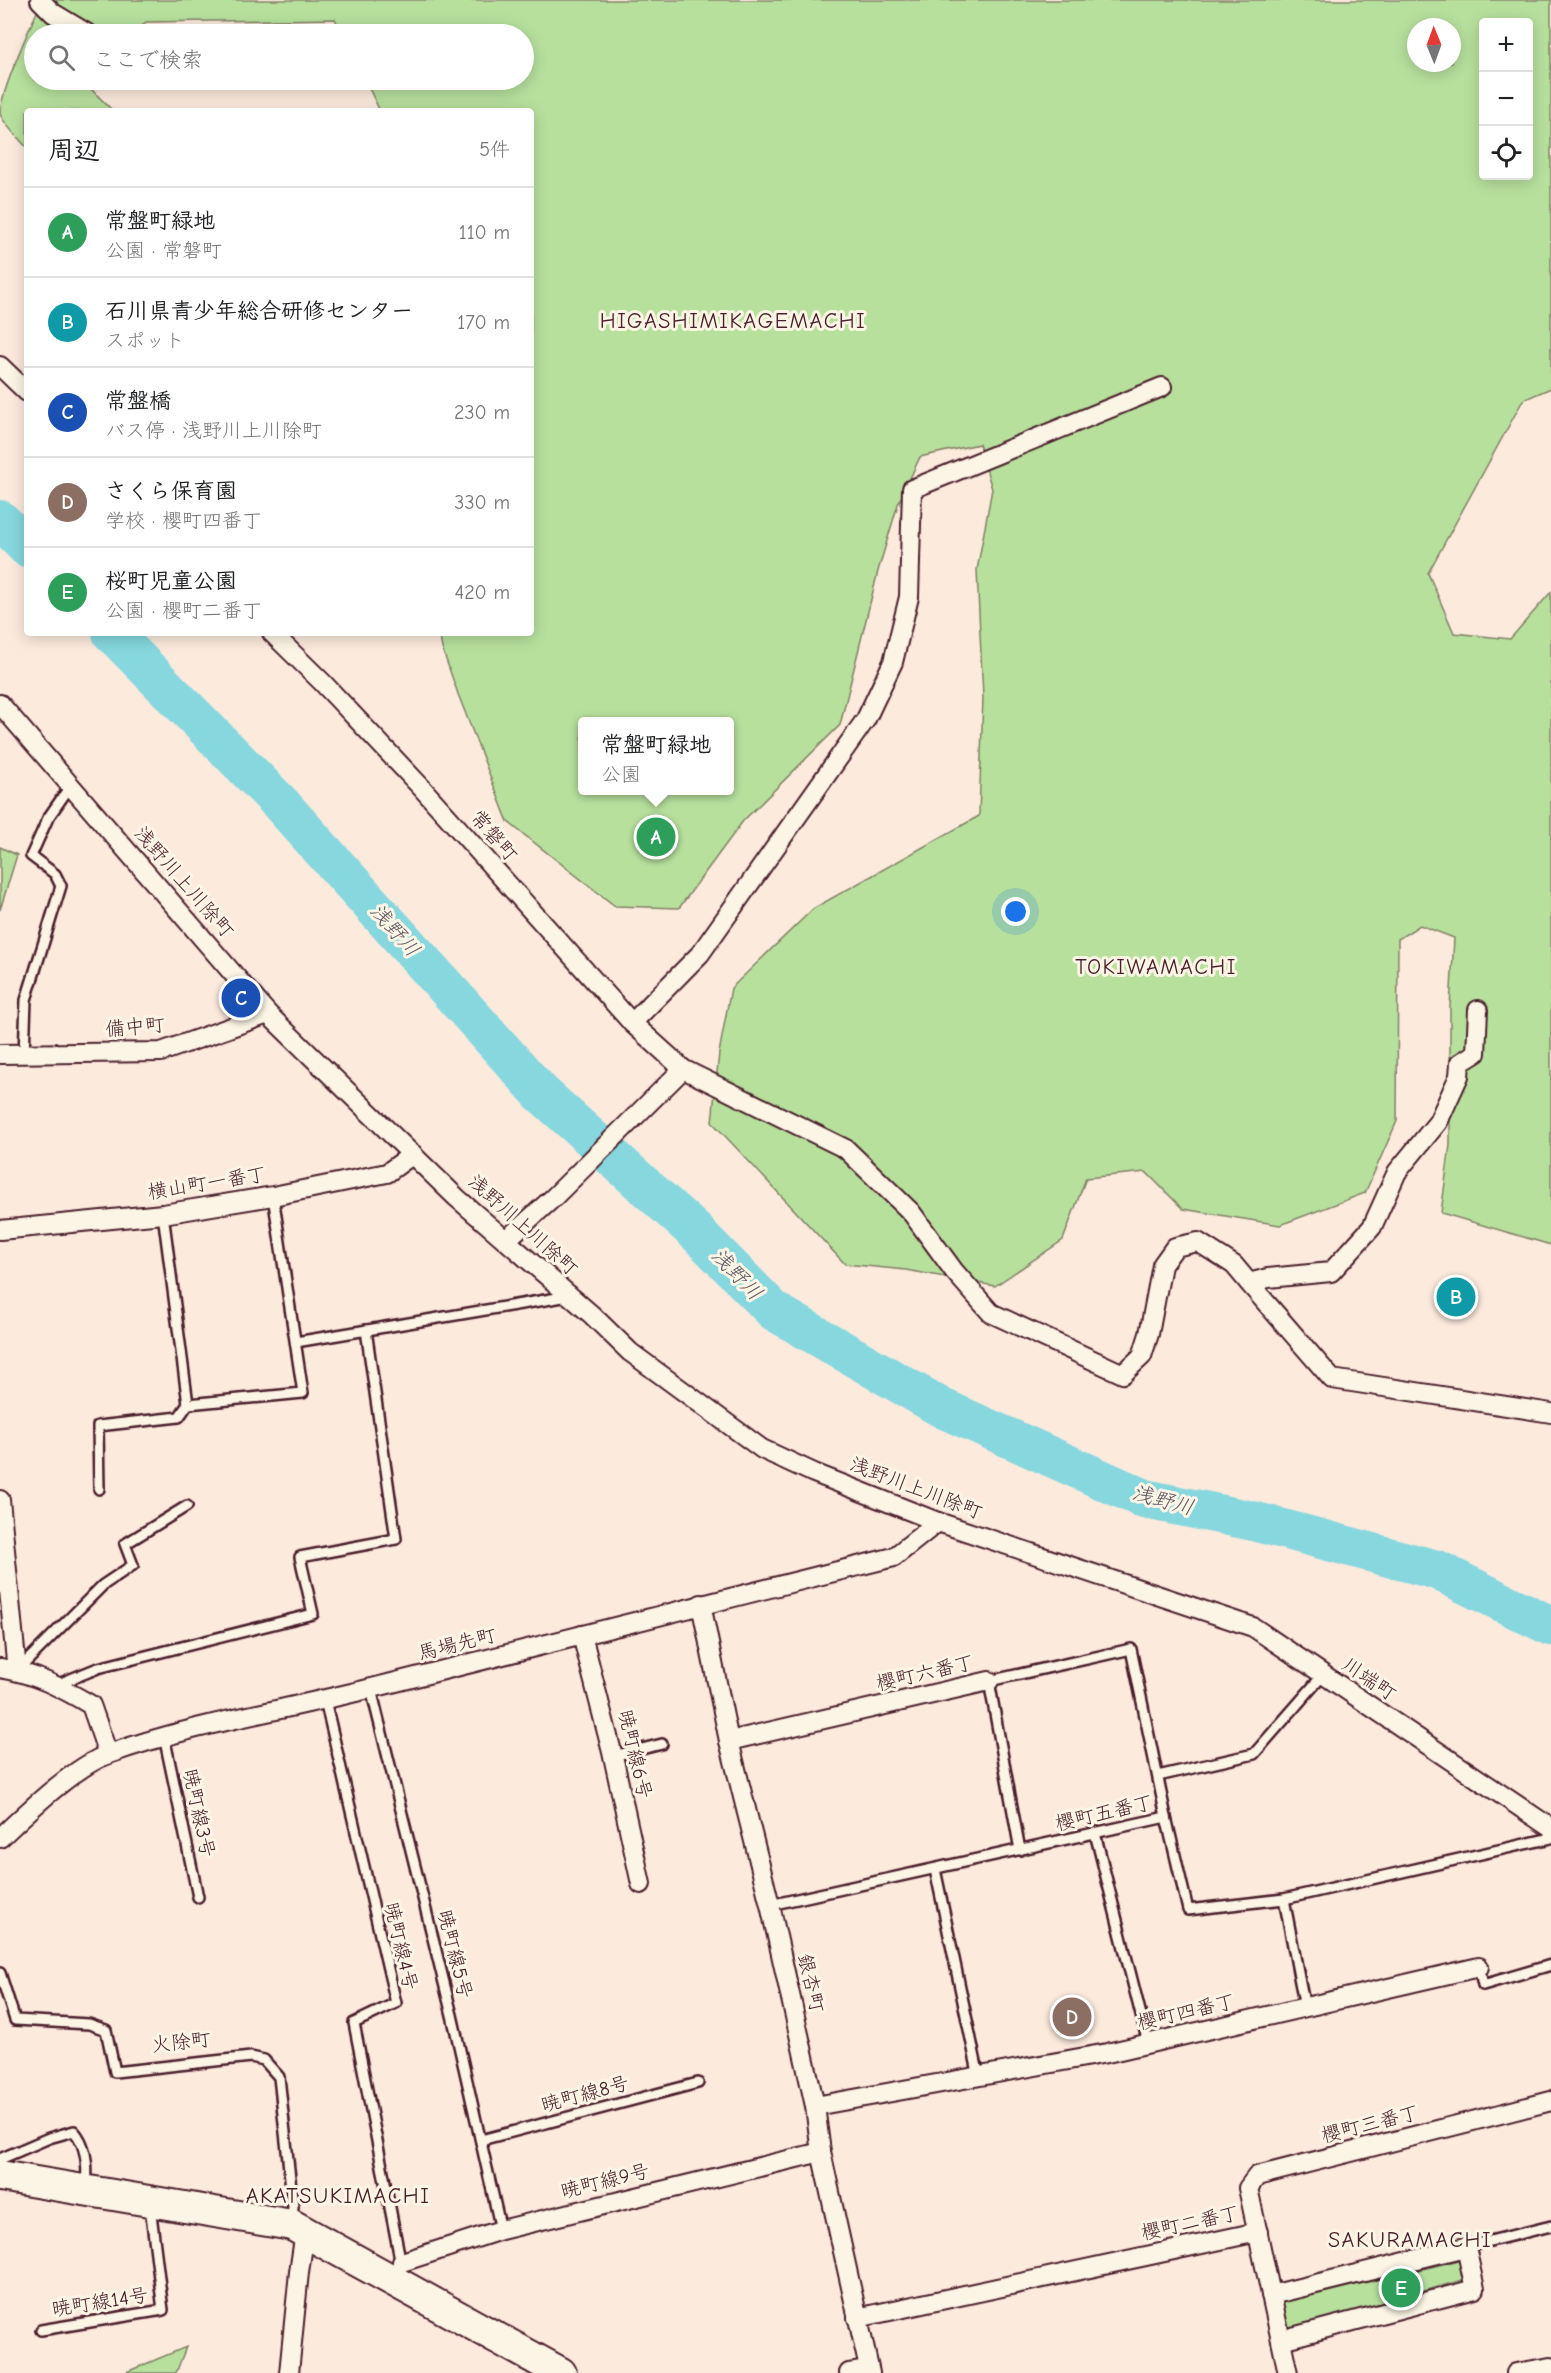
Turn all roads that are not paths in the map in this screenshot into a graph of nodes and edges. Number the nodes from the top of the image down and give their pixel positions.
1 (40, 0) edge
2 (71, 24) edge
3 (0, 366) edge
4 (1162, 387) dead end
5 (24, 389) edge
6 (275, 636) edge
7 (0, 704) edge
8 (70, 785) junction
9 (1478, 1010) dead end
10 (268, 1014) junction
11 (632, 1023) junction
12 (0, 1054) edge
13 (24, 1055) junction
14 (683, 1069) junction
15 (413, 1154) junction
16 (273, 1196) junction
17 (163, 1214) junction
18 (0, 1230) edge
19 (506, 1240) junction
20 (1249, 1283) junction
21 (568, 1296) junction
22 (366, 1329) junction
23 (296, 1342) junction
24 (188, 1404) junction
25 (1551, 1413) edge
26 (99, 1489) dead end
27 (0, 1500) edge
28 (187, 1506) dead end
29 (938, 1522) junction
30 (1149, 1594) joint
31 (701, 1604) junction
32 (582, 1635) junction
33 (9, 1670) edge
34 (1323, 1675) junction
35 (989, 1681) junction
36 (56, 1685) junction
37 (372, 1689) junction
38 (325, 1700) junction
39 (164, 1736) junction
40 (729, 1741) junction
41 (662, 1744) dead end
42 (108, 1754) junction
43 (613, 1756) junction
44 (1158, 1776) junction
45 (1166, 1817) junction
46 (1551, 1828) edge
47 (1095, 1833) junction
48 (0, 1838) edge
49 (1551, 1838) edge
50 (1020, 1850) junction
51 (935, 1869) junction
52 (641, 1884) dead end
53 (198, 1897) dead end
54 (1284, 1899) junction
55 (770, 1905) junction
56 (1551, 1965) edge
57 (1479, 1967) joint
58 (0, 1973) edge
59 (1305, 2008) junction
60 (1148, 2043) junction
61 (979, 2078) junction
62 (698, 2083) dead end
63 (1551, 2101) edge
64 (815, 2106) junction
65 (481, 2140) junction
66 (821, 2152) junction
67 (0, 2159) edge
68 (0, 2176) edge
69 (85, 2190) junction
70 (150, 2201) junction
71 (1551, 2226) edge
72 (299, 2228) junction
73 (501, 2230) junction
74 (1258, 2232) junction
75 (1466, 2247) junction
76 (398, 2272) junction
77 (1271, 2295) junction
78 (857, 2318) junction
79 (40, 2330) dead end
80 (1281, 2340) junction
81 (1551, 2367) edge
82 (869, 2371) edge
83 (289, 2373) edge
84 (561, 2373) edge
85 (849, 2373) edge
86 (1288, 2373) edge
87 (1516, 2373) edge

1 - 2 street
3 - 5 street
4 - 11 street
6 - 11 street, 常磐町
7 - 8 street, 浅野川上川除町
8 - 10 street, 浅野川上川除町
8 - 13 lane
9 - 20 street
10 - 13 street, 備中町
10 - 15 street, 浅野川上川除町
11 - 14 street, 常磐町
12 - 13 street, 備中町
14 - 19 street
14 - 20 street, 常磐町
15 - 16 street, 横山町一番丁
15 - 19 street, 浅野川上川除町
16 - 17 street, 横山町一番丁
16 - 23 lane
17 - 18 street, 横山町一番丁
17 - 24 lane
19 - 21 street, 浅野川上川除町
20 - 25 street
21 - 22 lane
21 - 29 street, 浅野川上川除町
22 - 23 lane
22 - 36 lane
23 - 24 lane
24 - 26 lane
27 - 33 street
28 - 33 lane
29 - 30 street, 浅野川上川除町
29 - 31 street, 馬場先町
30 - 34 street, 川端町
31 - 32 street, 馬場先町
31 - 40 street, 銀杏町
32 - 37 street, 馬場先町
32 - 43 street, 暁町線6号
33 - 36 street
34 - 44 lane
34 - 46 street, 川端町
35 - 40 street, 櫻町六番丁
35 - 44 lane, 櫻町六番丁
35 - 50 lane
36 - 42 street
37 - 38 street, 馬場先町
37 - 65 lane, 暁町線5号
38 - 39 street, 馬場先町
38 - 76 lane, 暁町線4号
39 - 42 street, 馬場先町
39 - 53 lane, 暁町線3号
40 - 55 street, 銀杏町
41 - 43 lane
42 - 48 street, 馬場先町
43 - 52 street, 暁町線6号
44 - 45 lane
45 - 47 lane, 櫻町五番丁
45 - 54 lane, 櫻町五番丁
47 - 50 lane, 櫻町五番丁
47 - 60 lane
49 - 54 lane, 櫻町五番丁
50 - 51 lane, 櫻町五番丁
51 - 55 lane, 櫻町五番丁
51 - 61 lane
54 - 59 lane
55 - 64 street, 銀杏町
56 - 57 lane, 櫻町四番丁
57 - 59 street, 櫻町四番丁
58 - 72 lane, 火除町
59 - 60 street, 櫻町四番丁
60 - 61 street, 櫻町四番丁
61 - 64 street, 櫻町四番丁
62 - 65 lane, 暁町線8号
63 - 74 street, 櫻町三番丁
64 - 66 street, 銀杏町
65 - 73 lane, 暁町線5号
66 - 73 street, 暁町線9号
66 - 78 street, 銀杏町
67 - 69 lane
68 - 69 highway
69 - 70 highway
70 - 72 highway
70 - 79 lane, 暁町線14号
71 - 75 lane
72 - 76 highway
72 - 83 street, 火除町
73 - 76 street, 暁町線9号
74 - 77 street, 櫻町二番丁
74 - 78 street, 櫻町二番丁
75 - 77 street
75 - 80 street
76 - 84 highway
77 - 80 street, 櫻町二番丁
78 - 82 street, 銀杏町
80 - 86 street, 櫻町二番丁
81 - 87 street
82 - 85 street

